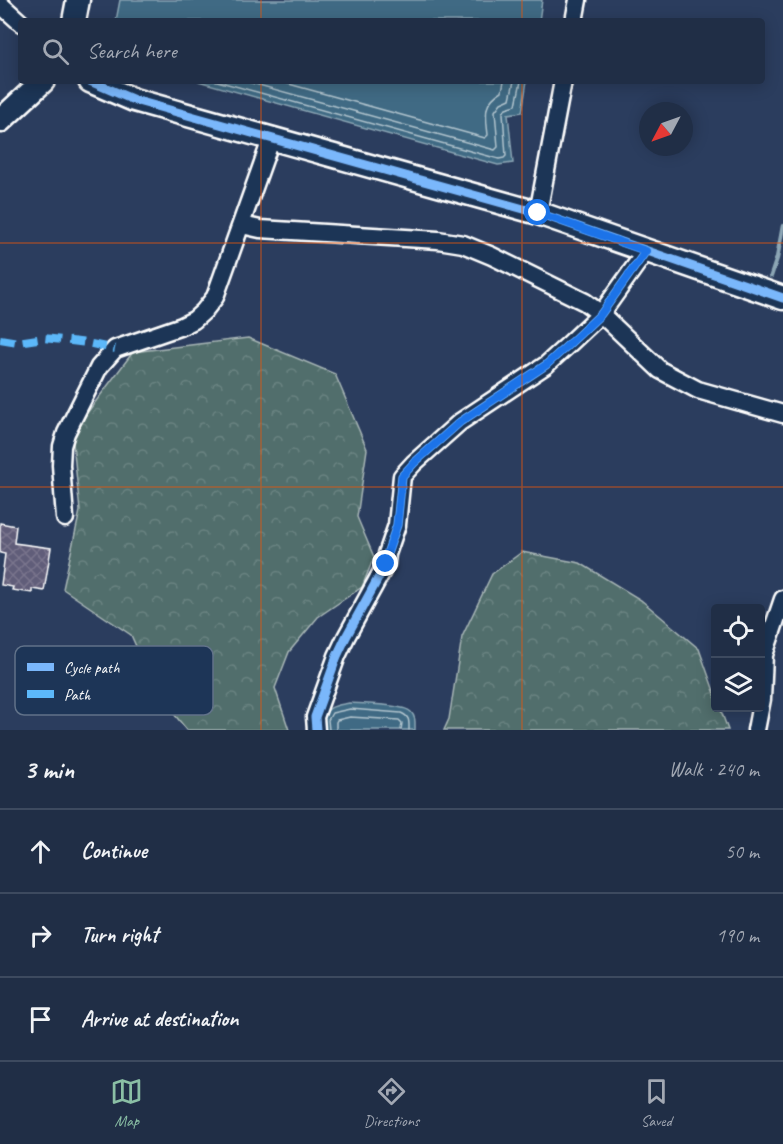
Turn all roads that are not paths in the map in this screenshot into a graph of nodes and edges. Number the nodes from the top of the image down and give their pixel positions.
1 (78, 0) edge
2 (578, 0) edge
3 (0, 4) edge
4 (75, 18) edge
5 (575, 18) edge
6 (18, 20) edge
7 (40, 84) edge
8 (97, 84) edge
9 (562, 84) edge
10 (0, 121) edge
11 (272, 137) junction
12 (538, 213) junction
13 (242, 225) junction
14 (646, 251) junction
15 (783, 298) edge
16 (601, 314) junction
17 (783, 414) edge
18 (65, 518) dead end
19 (783, 599) edge
20 (316, 730) edge
21 (756, 730) edge

1 - 4 street
2 - 5 street
3 - 6 street
7 - 10 street
8 - 11 street
9 - 12 street
11 - 12 street
11 - 13 street
12 - 14 street
13 - 16 street
13 - 18 street
14 - 15 street
14 - 16 street
16 - 17 street
16 - 20 street
19 - 21 street

